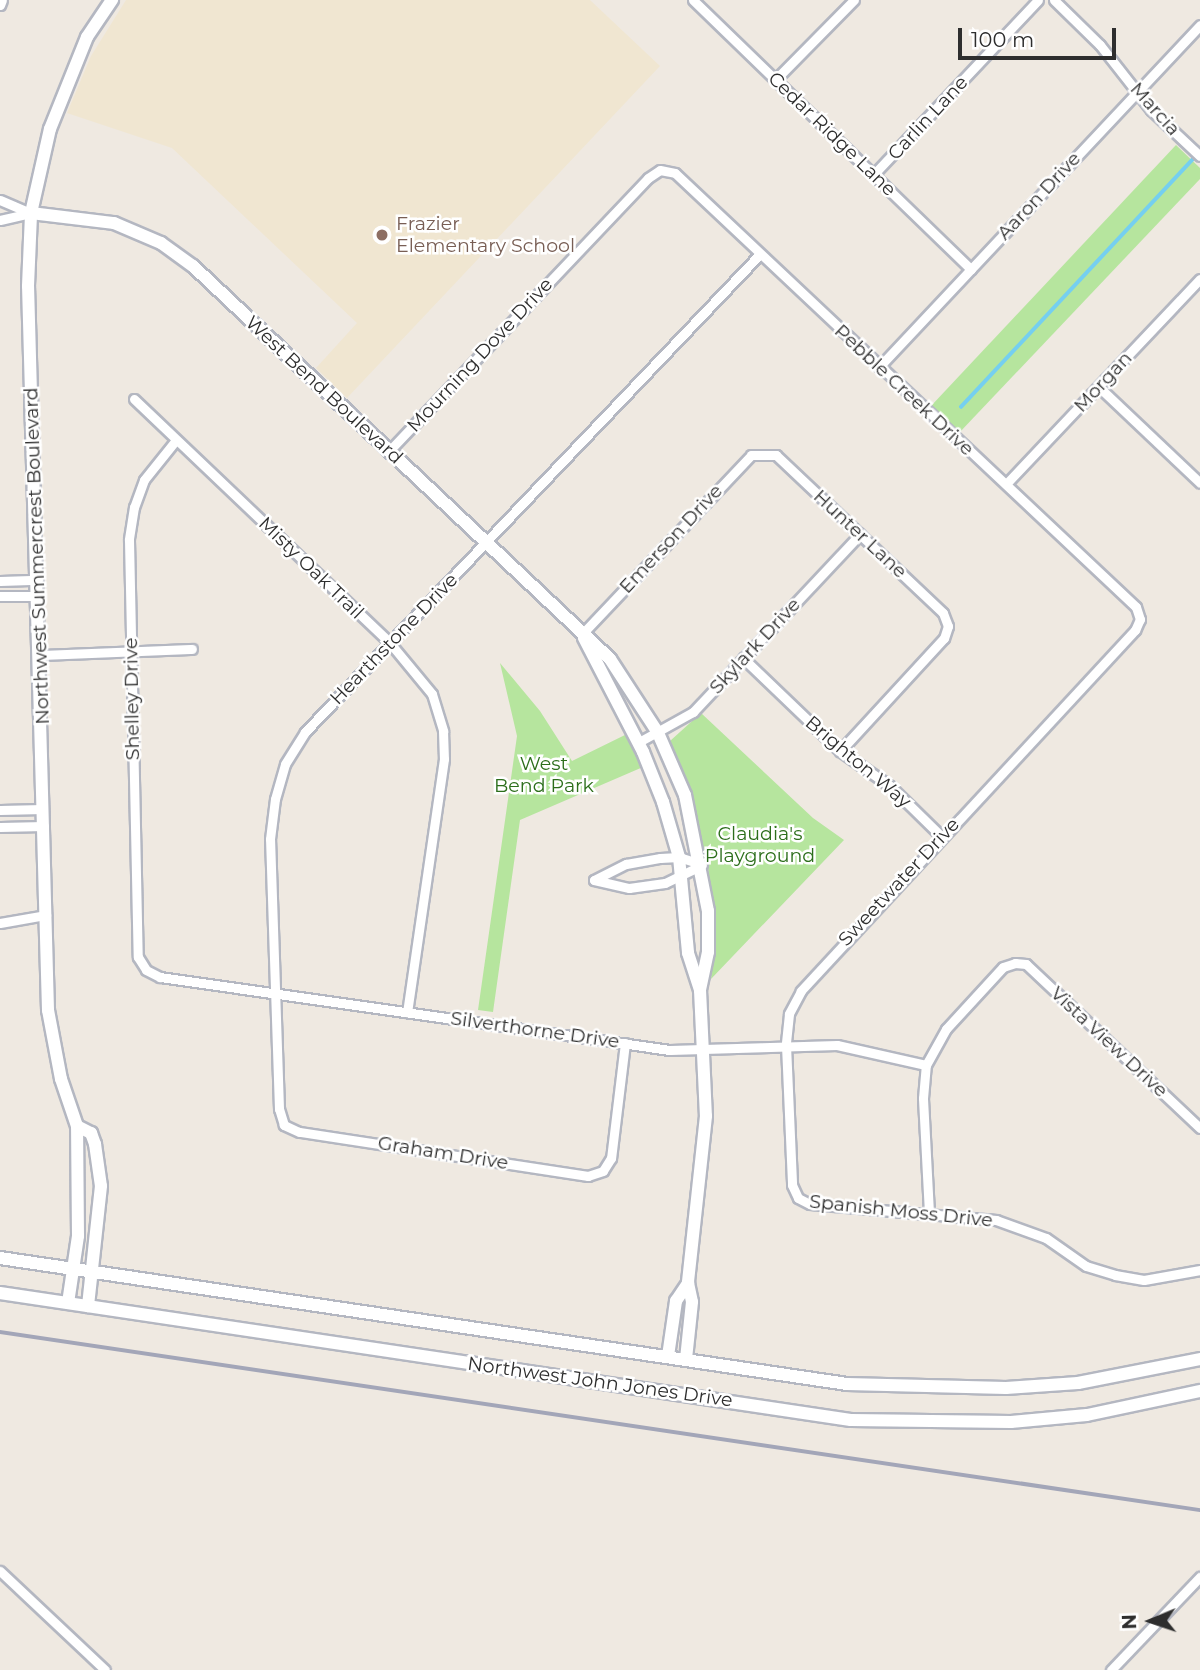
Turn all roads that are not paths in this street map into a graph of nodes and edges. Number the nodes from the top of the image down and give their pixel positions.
1 (2, 0) edge
2 (112, 0) edge
3 (693, 0) edge
4 (854, 0) edge
5 (1038, 0) edge
6 (1054, 0) edge
7 (0, 5) edge
8 (1200, 25) edge
9 (776, 79) junction
10 (1137, 92) junction
11 (1200, 156) edge
12 (660, 170) joint
13 (874, 174) junction
14 (0, 200) edge
15 (31, 213) junction
16 (0, 220) edge
17 (760, 254) junction
18 (971, 269) junction
19 (1200, 279) edge
20 (879, 367) junction
21 (1099, 387) junction
22 (134, 399) dead end
23 (176, 440) junction
24 (389, 451) junction
25 (765, 452) joint
26 (1199, 480) edge
27 (1006, 485) junction
28 (860, 534) junction
29 (486, 543) junction
30 (38, 580) junction
31 (0, 581) edge
32 (38, 596) junction
33 (0, 597) edge
34 (1140, 619) joint
35 (582, 634) junction
36 (390, 643) junction
37 (192, 649) dead end
38 (131, 652) junction
39 (40, 655) junction
40 (743, 659) junction
41 (658, 733) junction
42 (639, 742) junction
43 (840, 751) junction
44 (43, 809) junction
45 (0, 810) edge
46 (44, 826) junction
47 (0, 827) edge
48 (941, 836) junction
49 (679, 857) junction
50 (702, 865) junction
51 (681, 878) junction
52 (46, 915) junction
53 (0, 923) edge
54 (146, 970) joint
55 (700, 990) junction
56 (276, 993) junction
57 (407, 1012) junction
58 (625, 1043) junction
59 (786, 1045) junction
60 (703, 1049) junction
61 (926, 1065) junction
62 (284, 1125) joint
63 (76, 1126) junction
64 (1200, 1128) edge
65 (798, 1198) joint
66 (929, 1213) junction
67 (0, 1258) edge
68 (73, 1270) junction
69 (1200, 1270) edge
70 (93, 1273) junction
71 (688, 1283) junction
72 (0, 1293) edge
73 (68, 1303) junction
74 (88, 1306) junction
75 (668, 1356) junction
76 (686, 1359) junction
77 (1200, 1359) edge
78 (1200, 1391) edge
79 (0, 1571) edge
80 (1200, 1577) edge
81 (105, 1670) edge
82 (1111, 1670) edge

1 - 7 street
2 - 15 street, Northwest Summercrest Boulevard
3 - 9 street, Cedar Ridge Lane
4 - 9 street
5 - 13 street, Carlin Lane
6 - 10 street, Marcia
8 - 10 street, Aaron Drive
9 - 13 street, Cedar Ridge Lane
10 - 11 street, Marcia
10 - 18 street, Aaron Drive
12 - 17 street, Pebble Creek Drive
12 - 24 street, Mourning Dove Drive
13 - 18 street, Cedar Ridge Lane
14 - 15 street, West Bend Boulevard
15 - 16 street, West Bend Boulevard
15 - 24 street, West Bend Boulevard
15 - 30 street, Northwest Summercrest Boulevard
17 - 20 street, Pebble Creek Drive
17 - 29 street, Hearthstone Drive
18 - 20 street, Aaron Drive
19 - 21 street, Morgan
20 - 27 street, Pebble Creek Drive
21 - 26 street
21 - 27 street, Morgan
22 - 23 street, Misty Oak Trail
23 - 36 street, Misty Oak Trail
23 - 38 street, Shelley Drive
24 - 29 street, West Bend Boulevard
25 - 28 street, Hunter Lane
25 - 35 street, Emerson Drive
27 - 34 street, Pebble Creek Drive
28 - 40 street, Skylark Drive
28 - 43 street, Hunter Lane
29 - 35 street, West Bend Boulevard
29 - 36 street, Hearthstone Drive
30 - 31 street
30 - 32 street, Northwest Summercrest Boulevard
32 - 33 street
32 - 39 street, Northwest Summercrest Boulevard
34 - 48 street, Sweetwater Drive
35 - 41 street, West Bend Boulevard
35 - 42 street, West Bend Boulevard
36 - 56 street, Hearthstone Drive
36 - 57 street, Misty Oak Trail
37 - 38 street
38 - 39 street
38 - 54 street, Shelley Drive
39 - 44 street, Northwest Summercrest Boulevard
40 - 41 street, Skylark Drive
40 - 43 street, Brighton Way
41 - 42 street, Skylark Drive
41 - 50 street, West Bend Boulevard
42 - 49 street, West Bend Boulevard
43 - 48 street, Brighton Way
44 - 45 street
44 - 46 street, Northwest Summercrest Boulevard
46 - 47 street
46 - 52 street, Northwest Summercrest Boulevard
48 - 59 street, Sweetwater Drive
49 - 50 street
49 - 51 street, West Bend Boulevard
49 - 51 street
50 - 51 street
50 - 55 street, West Bend Boulevard
51 - 55 street, West Bend Boulevard
52 - 53 street
52 - 63 street, Northwest Summercrest Boulevard
54 - 56 street, Silverthorne Drive
55 - 60 street, West Bend Boulevard
56 - 57 street, Silverthorne Drive
56 - 62 street, Hearthstone Drive
57 - 58 street, Silverthorne Drive
58 - 60 street, Silverthorne Drive
58 - 62 street, Graham Drive
59 - 60 street, Silverthorne Drive
59 - 61 street, Silverthorne Drive
59 - 65 street, Sweetwater Drive
60 - 71 street, West Bend Boulevard
61 - 64 street, Vista View Drive
61 - 66 street
63 - 68 street, Northwest Summercrest Boulevard
63 - 70 street, Northwest Summercrest Boulevard
65 - 66 street, Spanish Moss Drive
66 - 69 street, Spanish Moss Drive
67 - 68 street, Northwest John Jones Drive
68 - 70 street, Northwest John Jones Drive
68 - 73 street, Northwest Summercrest Boulevard
70 - 74 street, Northwest Summercrest Boulevard
70 - 75 street, Northwest John Jones Drive
71 - 75 street, West Bend Boulevard
71 - 76 street, West Bend Boulevard
72 - 73 street, Northwest John Jones Drive
73 - 74 street, Northwest John Jones Drive
74 - 78 street, Northwest John Jones Drive
75 - 76 street, Northwest John Jones Drive
76 - 77 street, Northwest John Jones Drive
79 - 81 street
80 - 82 street

